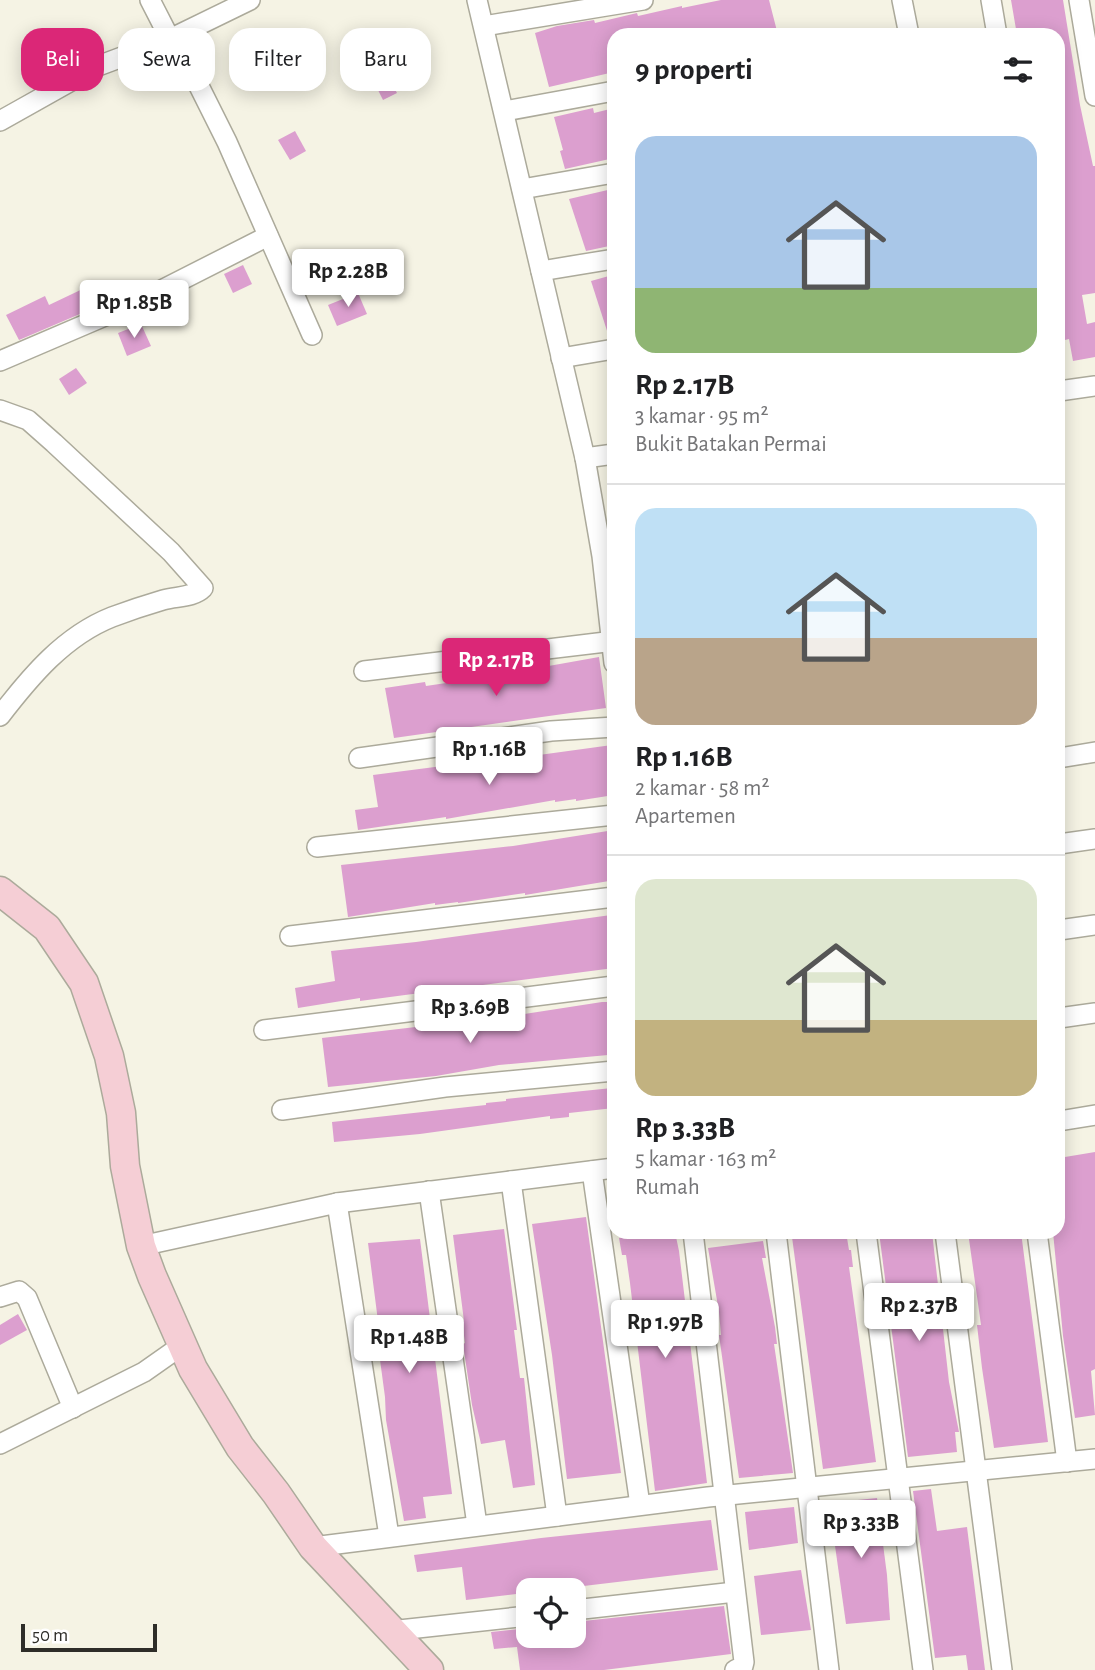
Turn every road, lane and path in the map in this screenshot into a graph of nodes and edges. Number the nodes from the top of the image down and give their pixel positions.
1 (150, 0) edge
2 (250, 0) edge
3 (477, 0) edge
4 (643, 0) edge
5 (902, 0) edge
6 (991, 0) edge
7 (1079, 0) edge
8 (484, 26) junction
9 (165, 28) edge
10 (191, 28) edge
11 (908, 28) edge
12 (996, 28) edge
13 (118, 58) edge
14 (202, 91) edge
15 (607, 92) edge
16 (1095, 96) edge
17 (505, 111) junction
18 (0, 121) edge
19 (607, 174) edge
20 (522, 189) junction
21 (268, 236) junction
22 (607, 260) edge
23 (541, 271) junction
24 (312, 335) dead end
25 (607, 350) edge
26 (561, 358) junction
27 (0, 361) edge
28 (1095, 386) edge
29 (1065, 390) edge
30 (0, 411) edge
31 (607, 454) edge
32 (585, 458) junction
33 (607, 551) edge
34 (607, 642) edge
35 (364, 671) dead end
36 (0, 716) edge
37 (607, 727) edge
38 (1095, 752) edge
39 (1065, 757) edge
40 (359, 758) dead end
41 (607, 816) edge
42 (1095, 839) edge
43 (1065, 843) edge
44 (317, 847) dead end
45 (0, 891) edge
46 (607, 898) edge
47 (1095, 925) edge
48 (1065, 929) edge
49 (290, 936) dead end
50 (607, 987) edge
51 (1095, 1013) edge
52 (1065, 1017) edge
53 (264, 1030) dead end
54 (607, 1072) edge
55 (282, 1110) dead end
56 (1095, 1115) edge
57 (1065, 1120) edge
58 (607, 1169) edge
59 (592, 1171) junction
60 (511, 1181) junction
61 (429, 1191) junction
62 (337, 1203) junction
63 (694, 1239) edge
64 (777, 1239) edge
65 (867, 1239) edge
66 (946, 1239) edge
67 (1038, 1239) edge
68 (141, 1246) junction
69 (0, 1297) edge
70 (181, 1346) junction
71 (73, 1408) junction
72 (0, 1444) edge
73 (1095, 1459) edge
74 (1067, 1462) junction
75 (977, 1470) junction
76 (897, 1479) junction
77 (808, 1487) junction
78 (724, 1495) junction
79 (640, 1505) junction
80 (557, 1516) junction
81 (477, 1525) junction
82 (389, 1536) junction
83 (313, 1547) junction
84 (735, 1592) junction
85 (586, 1610) edge
86 (516, 1617) edge
87 (390, 1631) junction
88 (429, 1670) edge
89 (735, 1670) edge
90 (829, 1670) edge
91 (923, 1670) edge
92 (1002, 1670) edge

1 - 9 street
2 - 10 street
3 - 8 street
4 - 8 street
5 - 11 street
6 - 12 street
7 - 16 street
8 - 17 street
13 - 18 street
14 - 21 street
15 - 17 street
17 - 20 street
19 - 20 street
20 - 23 street
21 - 24 street
21 - 27 street
22 - 23 street
23 - 26 street
25 - 26 street
26 - 32 street
28 - 29 street
30 - 36 street
31 - 32 street
32 - 33 street
34 - 35 street
37 - 40 street
38 - 39 street
41 - 44 street
42 - 43 street
45 - 68 street
46 - 49 street
47 - 48 street
50 - 53 street
51 - 52 street
54 - 55 street
56 - 57 street
58 - 59 street
59 - 60 street
59 - 79 street
60 - 61 street
60 - 80 street
61 - 62 street
61 - 81 street
62 - 68 street
62 - 82 street
63 - 78 street
64 - 77 street
65 - 76 street
66 - 75 street
67 - 74 street
68 - 70 street
69 - 71 street
70 - 71 street
70 - 83 street
71 - 72 street
73 - 74 street
74 - 75 street
75 - 76 street
75 - 92 street
76 - 77 street
76 - 91 street
77 - 78 street
77 - 90 street
78 - 79 street
78 - 84 street
79 - 80 street
80 - 81 street
81 - 82 street
82 - 83 street
83 - 87 street
84 - 85 street
84 - 89 street
86 - 87 street
87 - 88 street

